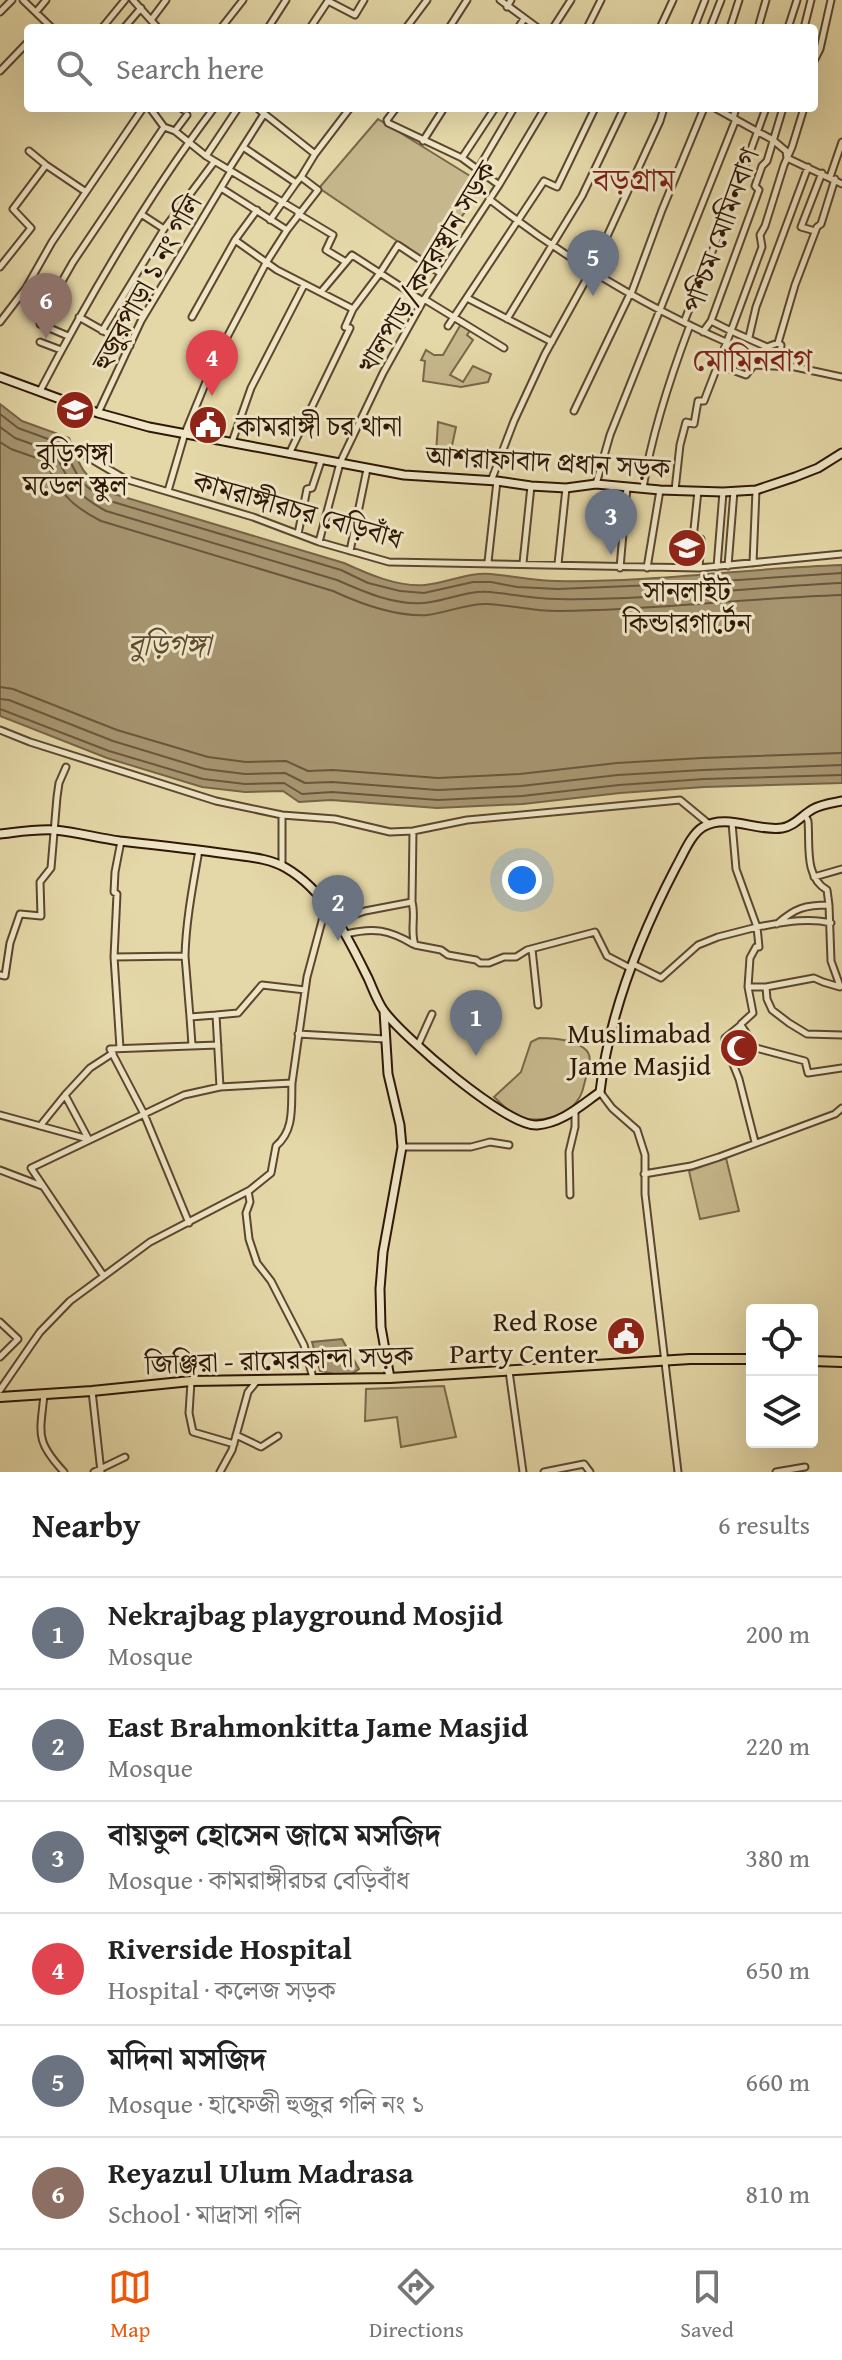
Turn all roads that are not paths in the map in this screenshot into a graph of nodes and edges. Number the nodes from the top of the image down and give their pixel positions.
1 (12, 0) edge
2 (23, 0) edge
3 (46, 0) edge
4 (125, 0) edge
5 (133, 0) edge
6 (166, 0) edge
7 (243, 0) edge
8 (286, 0) edge
9 (364, 0) edge
10 (427, 0) edge
11 (467, 0) edge
12 (500, 0) edge
13 (511, 0) edge
14 (571, 0) edge
15 (601, 0) edge
16 (673, 0) edge
17 (705, 0) edge
18 (721, 0) edge
19 (739, 0) edge
20 (766, 0) edge
21 (797, 0) edge
22 (811, 0) edge
23 (831, 0) edge
24 (507, 7) junction
25 (141, 8) junction
26 (0, 12) edge
27 (36, 12) junction
28 (524, 19) junction
29 (49, 24) edge
30 (105, 24) edge
31 (127, 24) edge
32 (153, 24) edge
33 (154, 24) edge
34 (224, 24) edge
35 (271, 24) edge
36 (313, 24) edge
37 (409, 24) edge
38 (452, 24) edge
39 (521, 24) edge
40 (532, 24) edge
41 (556, 24) edge
42 (589, 24) edge
43 (662, 24) edge
44 (696, 24) edge
45 (712, 24) edge
46 (731, 24) edge
47 (759, 24) edge
48 (789, 24) edge
49 (805, 24) edge
50 (24, 46) edge
51 (818, 53) edge
52 (0, 71) edge
53 (140, 112) edge
54 (156, 112) edge
55 (184, 112) edge
56 (211, 112) edge
57 (235, 112) edge
58 (262, 112) edge
59 (347, 112) edge
60 (393, 112) edge
61 (441, 112) edge
62 (492, 112) edge
63 (512, 112) edge
64 (543, 112) edge
65 (593, 112) edge
66 (622, 112) edge
67 (663, 112) edge
68 (702, 112) edge
69 (723, 112) edge
70 (735, 112) edge
71 (765, 112) edge
72 (782, 112) edge
73 (803, 112) edge
74 (264, 114) junction
75 (734, 118) junction
76 (164, 127) junction
77 (175, 131) junction
78 (758, 131) junction
79 (773, 140) junction
80 (189, 141) junction
81 (423, 141) junction
82 (842, 142) edge
83 (243, 147) junction
84 (29, 151) dead end
85 (315, 154) junction
86 (206, 156) junction
87 (462, 158) junction
88 (787, 158) junction
89 (214, 162) junction
90 (46, 165) junction
91 (808, 167) junction
92 (478, 169) junction
93 (230, 170) junction
94 (822, 173) junction
95 (301, 177) junction
96 (833, 178) junction
97 (296, 183) junction
98 (842, 184) edge
99 (499, 185) junction
100 (221, 188) junction
101 (86, 192) junction
102 (489, 199) junction
103 (282, 202) junction
104 (257, 210) junction
105 (299, 213) junction
106 (141, 214) junction
107 (270, 220) junction
108 (516, 221) junction
109 (164, 229) junction
110 (287, 230) junction
111 (815, 231) junction
112 (235, 240) junction
113 (552, 247) junction
114 (346, 262) junction
115 (266, 263) junction
116 (0, 267) edge
117 (592, 269) junction
118 (380, 273) junction
119 (440, 273) junction
120 (304, 285) junction
121 (321, 292) junction
122 (630, 294) junction
123 (424, 300) junction
124 (464, 303) junction
125 (353, 309) junction
126 (660, 309) junction
127 (79, 317) junction
128 (192, 317) dead end
129 (455, 317) junction
130 (510, 321) junction
131 (711, 321) junction
132 (0, 322) edge
133 (687, 323) junction
134 (448, 326) dead end
135 (102, 331) junction
136 (731, 331) junction
137 (703, 332) junction
138 (68, 336) junction
139 (749, 337) junction
140 (40, 342) dead end
141 (552, 342) junction
142 (726, 342) junction
143 (778, 343) junction
144 (130, 346) junction
145 (504, 348) dead end
146 (61, 350) junction
147 (718, 365) junction
148 (779, 366) junction
149 (0, 377) edge
150 (842, 377) edge
151 (40, 391) junction
152 (574, 411) dead end
153 (98, 413) junction
154 (185, 433) junction
155 (232, 442) junction
156 (842, 453) edge
157 (289, 454) junction
158 (86, 456) dead end
159 (321, 461) junction
160 (340, 463) junction
161 (367, 469) junction
162 (494, 482) junction
163 (596, 484) junction
164 (531, 486) junction
165 (627, 487) junction
166 (566, 488) junction
167 (643, 488) junction
168 (660, 490) junction
169 (675, 490) junction
170 (756, 490) junction
171 (168, 491) junction
172 (698, 491) junction
173 (734, 491) junction
174 (723, 492) junction
175 (298, 534) junction
176 (319, 542) junction
177 (350, 551) junction
178 (842, 554) edge
179 (488, 562) junction
180 (523, 563) junction
181 (753, 563) junction
182 (558, 564) junction
183 (728, 566) junction
184 (717, 567) junction
185 (620, 568) junction
186 (647, 568) junction
187 (699, 568) junction
188 (0, 730) edge
189 (66, 767) dead end
190 (842, 801) edge
191 (282, 815) junction
192 (805, 815) junction
193 (732, 823) junction
194 (709, 824) junction
195 (55, 830) junction
196 (413, 831) junction
197 (0, 834) edge
198 (121, 841) junction
199 (199, 850) junction
200 (282, 866) junction
201 (842, 869) edge
202 (814, 877) junction
203 (412, 902) junction
204 (829, 905) junction
205 (326, 906) junction
206 (339, 920) junction
207 (831, 923) junction
208 (777, 924) junction
209 (757, 927) junction
210 (346, 934) junction
211 (415, 945) junction
212 (532, 949) junction
213 (185, 956) junction
214 (114, 957) junction
215 (631, 966) junction
216 (0, 975) edge
217 (748, 987) junction
218 (766, 987) junction
219 (841, 988) edge
220 (305, 990) junction
221 (538, 1005) dead end
222 (384, 1011) junction
223 (432, 1014) dead end
224 (216, 1015) junction
225 (190, 1017) junction
226 (741, 1025) junction
227 (298, 1034) junction
228 (842, 1035) edge
229 (385, 1039) junction
230 (218, 1045) junction
231 (193, 1046) junction
232 (417, 1046) junction
233 (120, 1048) junction
234 (113, 1053) junction
235 (842, 1068) edge
236 (292, 1083) junction
237 (220, 1087) junction
238 (65, 1095) junction
239 (597, 1095) junction
240 (842, 1108) edge
241 (575, 1110) junction
242 (144, 1114) junction
243 (0, 1115) edge
244 (40, 1126) junction
245 (89, 1140) junction
246 (755, 1142) junction
247 (509, 1145) dead end
248 (402, 1147) junction
249 (0, 1170) edge
250 (644, 1174) junction
251 (43, 1186) junction
252 (248, 1191) junction
253 (570, 1195) dead end
254 (189, 1223) junction
255 (103, 1275) junction
256 (0, 1322) edge
257 (0, 1357) edge
258 (746, 1359) edge
259 (665, 1360) junction
260 (818, 1361) edge
261 (842, 1362) edge
262 (508, 1370) junction
263 (259, 1378) junction
264 (390, 1378) junction
265 (313, 1379) junction
266 (191, 1381) junction
267 (0, 1390) edge
268 (92, 1391) junction
269 (44, 1394) junction
270 (0, 1397) edge
271 (236, 1435) junction
272 (278, 1436) dead end
273 (234, 1444) junction
274 (125, 1457) dead end
275 (805, 1467) dead end
276 (98, 1471) edge
277 (64, 1472) edge
278 (220, 1472) edge
279 (523, 1472) edge
280 (544, 1472) edge
281 (590, 1472) edge
282 (678, 1472) edge
283 (776, 1472) edge

1 - 26 street
2 - 27 street
3 - 27 street
4 - 30 street
5 - 25 street
6 - 33 street
7 - 34 street
8 - 35 street
9 - 36 street
10 - 37 street
11 - 38 street
12 - 24 street
13 - 24 street
14 - 41 street
15 - 42 street
16 - 43 street
17 - 44 street
18 - 45 street
19 - 46 street
20 - 47 street
21 - 48 street
22 - 49 street
23 - 51 street
24 - 28 street
25 - 31 street
25 - 32 street
27 - 29 street
28 - 39 street
28 - 40 street
50 - 52 street
53 - 101 street
54 - 76 street
55 - 77 street
56 - 80 street, হুজুরপাড়া ১ নং গলি
57 - 86 street
58 - 74 street
59 - 85 street
60 - 81 street
61 - 81 street
62 - 87 street
63 - 92 street
64 - 99 street, খালপাড়/কবরস্থান সড়ক
65 - 108 street
66 - 113 street
67 - 117 street
68 - 122 street, পশ্চিম মোমিনবাগ
69 - 75 street
70 - 75 street, পশ্চিম মোমিনবাগ
71 - 78 street
72 - 79 street, পশ্চিম মোমিনবাগ
73 - 88 street
74 - 83 street, হুজুরপাড়া ১ নং গলি
74 - 85 street
75 - 78 street
75 - 126 street, পশ্চিম মোমিনবাগ
76 - 77 street
76 - 138 street
77 - 80 street
78 - 79 street
78 - 133 street
79 - 88 street
79 - 131 street, পশ্চিম মোমিনবাগ
80 - 86 street
80 - 106 street, হুজুরপাড়া ১ নং গলি
81 - 87 street
82 - 96 street
83 - 93 street, হুজুরপাড়া ১ নং গলি
83 - 97 street
84 - 90 street
85 - 95 street
86 - 89 street
87 - 92 street
88 - 91 street
88 - 136 street
89 - 93 street
89 - 109 street
90 - 101 street
90 - 116 street
91 - 94 street
91 - 139 street
92 - 99 street
93 - 100 street, হুজুরপাড়া ১ নং গলি
93 - 103 street
94 - 96 street
94 - 111 street
95 - 97 street
95 - 105 street
96 - 98 street
96 - 111 street
97 - 103 street
99 - 102 street, খালপাড়/কবরস্থান সড়ক
100 - 104 street
100 - 144 street, হুজুরপাড়া ১ নং গলি
101 - 132 street
102 - 108 street
102 - 119 street, খালপাড়/কবরস্থান সড়ক
103 - 105 street
103 - 107 street
104 - 107 street
104 - 112 street
105 - 110 street
105 - 114 street
106 - 109 street
106 - 127 street, হুজুরপাড়া ১ নং গলি
107 - 110 street
108 - 113 street
108 - 124 street
109 - 135 street
110 - 115 street
111 - 143 street
112 - 115 street
112 - 128 street
113 - 117 street
113 - 130 street
114 - 118 street
114 - 121 street
115 - 120 street
115 - 154 street
117 - 122 street
117 - 141 street
118 - 119 street
118 - 123 street
118 - 125 street
119 - 123 street, খালপাড়/কবরস্থান সড়ক
120 - 121 street
120 - 155 street
121 - 125 street
122 - 126 street
122 - 152 street, পশ্চিম মোমিনবাগ
123 - 129 street
123 - 160 street, খালপাড়/কবরস্থান সড়ক
124 - 129 street
124 - 130 street
125 - 157 street
126 - 133 street
126 - 163 street, পশ্চিম মোমিনবাগ
127 - 135 street
127 - 138 street, হুজুরপাড়া ১ নং গলি
129 - 134 street
129 - 145 street
130 - 141 street
131 - 136 street
131 - 137 street, পশ্চিম মোমিনবাগ
133 - 137 street
133 - 167 street
135 - 144 street
136 - 139 street
136 - 142 street
137 - 142 street
138 - 146 street, হুজুরপাড়া ১ নং গলি
139 - 143 street
140 - 146 street
141 - 162 street
142 - 147 street
143 - 148 street
144 - 153 street, হুজুরপাড়া ১ নং গলি
146 - 151 street, হুজুরপাড়া ১ নং গলি
147 - 148 street
147 - 169 street
148 - 150 street
149 - 151 street, আশরাফাবাদ প্রধান সড়ক
151 - 153 street, আশরাফাবাদ প্রধান সড়ক
153 - 154 street, আশরাফাবাদ প্রধান সড়ক
154 - 155 street, আশরাফাবাদ প্রধান সড়ক
154 - 171 street
155 - 157 street, আশরাফাবাদ প্রধান সড়ক
156 - 170 street, আশরাফাবাদ প্রধান সড়ক
157 - 159 street, আশরাফাবাদ প্রধান সড়ক
158 - 171 street, কামরাঙ্গীরচর বেড়িবাঁধ
159 - 160 street, আশরাফাবাদ প্রধান সড়ক
159 - 175 street
160 - 161 street, আশরাফাবাদ প্রধান সড়ক
160 - 176 street, খালপাড়/কবরস্থান সড়ক
161 - 162 street, আশরাফাবাদ প্রধান সড়ক
161 - 177 street
162 - 164 street, আশরাফাবাদ প্রধান সড়ক
162 - 179 street
163 - 165 street, আশরাফাবাদ প্রধান সড়ক
163 - 166 street, আশরাফাবাদ প্রধান সড়ক
164 - 166 street, আশরাফাবাদ প্রধান সড়ক
164 - 180 street
165 - 167 street, আশরাফাবাদ প্রধান সড়ক
165 - 185 street
166 - 182 street
167 - 168 street, আশরাফাবাদ প্রধান সড়ক
168 - 169 street, আশরাফাবাদ প্রধান সড়ক
168 - 186 street
169 - 172 street, আশরাফাবাদ প্রধান সড়ক
170 - 173 street, আশরাফাবাদ প্রধান সড়ক
170 - 181 street
171 - 175 street, কামরাঙ্গীরচর বেড়িবাঁধ
172 - 174 street, আশরাফাবাদ প্রধান সড়ক
172 - 187 street
173 - 174 street, আশরাফাবাদ প্রধান সড়ক
173 - 183 street
174 - 184 street
175 - 176 street, কামরাঙ্গীরচর বেড়িবাঁধ
176 - 177 street, কামরাঙ্গীরচর বেড়িবাঁধ
177 - 179 street, কামরাঙ্গীরচর বেড়িবাঁধ
178 - 181 street, কামরাঙ্গীরচর বেড়িবাঁধ
179 - 180 street, কামরাঙ্গীরচর বেড়িবাঁধ
180 - 182 street, কামরাঙ্গীরচর বেড়িবাঁধ
181 - 183 street, কামরাঙ্গীরচর বেড়িবাঁধ
182 - 185 street, কামরাঙ্গীরচর বেড়িবাঁধ
183 - 184 street, কামরাঙ্গীরচর বেড়িবাঁধ
184 - 187 street, কামরাঙ্গীরচর বেড়িবাঁধ
185 - 186 street, কামরাঙ্গীরচর বেড়িবাঁধ
186 - 187 street, কামরাঙ্গীরচর বেড়িবাঁধ
188 - 191 street
189 - 195 street
190 - 192 street
191 - 196 street
191 - 200 street
192 - 193 street
192 - 202 street
193 - 194 street
193 - 209 street
194 - 196 street
194 - 215 street
195 - 197 street
195 - 198 street
195 - 216 street
196 - 203 street
198 - 199 street
198 - 214 street
199 - 200 street
199 - 213 street
200 - 205 street
201 - 202 street
202 - 204 street
203 - 206 street
203 - 211 street
204 - 207 street
204 - 208 street
205 - 206 street
205 - 220 street
206 - 210 street
207 - 208 street
207 - 219 street
208 - 209 street
209 - 215 street
209 - 217 street
210 - 211 street
210 - 222 street
211 - 212 street
212 - 215 street
212 - 221 street
213 - 214 street
213 - 225 street
214 - 233 street
215 - 239 street
217 - 218 street
217 - 226 street
218 - 219 street
218 - 228 street
220 - 224 street
220 - 227 street
222 - 229 street
222 - 232 street
223 - 232 street
224 - 225 street
224 - 230 street
225 - 231 street
226 - 235 street
226 - 246 street
227 - 229 street
227 - 236 street
229 - 248 street
230 - 231 street
230 - 237 street
231 - 233 street
232 - 241 street
233 - 234 street
234 - 238 street
234 - 242 street
236 - 237 street
236 - 252 street
237 - 242 street
238 - 244 street
238 - 245 street
239 - 241 street
239 - 250 street
240 - 246 street
241 - 253 street
242 - 245 street
242 - 254 street
243 - 244 street
244 - 245 street
245 - 251 street
246 - 250 street
247 - 248 street
248 - 264 street
249 - 251 street
250 - 259 street
251 - 255 street
252 - 254 street
252 - 265 street
254 - 255 street
255 - 267 street
256 - 257 street
258 - 259 main road, জিঞ্জিরা - রামেরকান্দা সড়ক
259 - 262 main road, জিঞ্জিরা - রামেরকান্দা সড়ক
259 - 282 street
260 - 261 main road
262 - 264 main road, জিঞ্জিরা - রামেরকান্দা সড়ক
262 - 279 street
263 - 265 main road, জিঞ্জিরা - রামেরকান্দা সড়ক
263 - 266 main road, জিঞ্জিরা - রামেরকান্দা সড়ক
263 - 271 street
264 - 265 main road, জিঞ্জিরা - রামেরকান্দা সড়ক
266 - 268 main road, জিঞ্জিরা - রামেরকান্দা সড়ক
266 - 273 street
268 - 269 main road, জিঞ্জিরা - রামেরকান্দা সড়ক
268 - 276 street
269 - 270 main road, জিঞ্জিরা - রামেরকান্দা সড়ক
269 - 277 street
271 - 272 street
271 - 273 street
273 - 278 street
274 - 276 street
275 - 283 street
280 - 281 street

